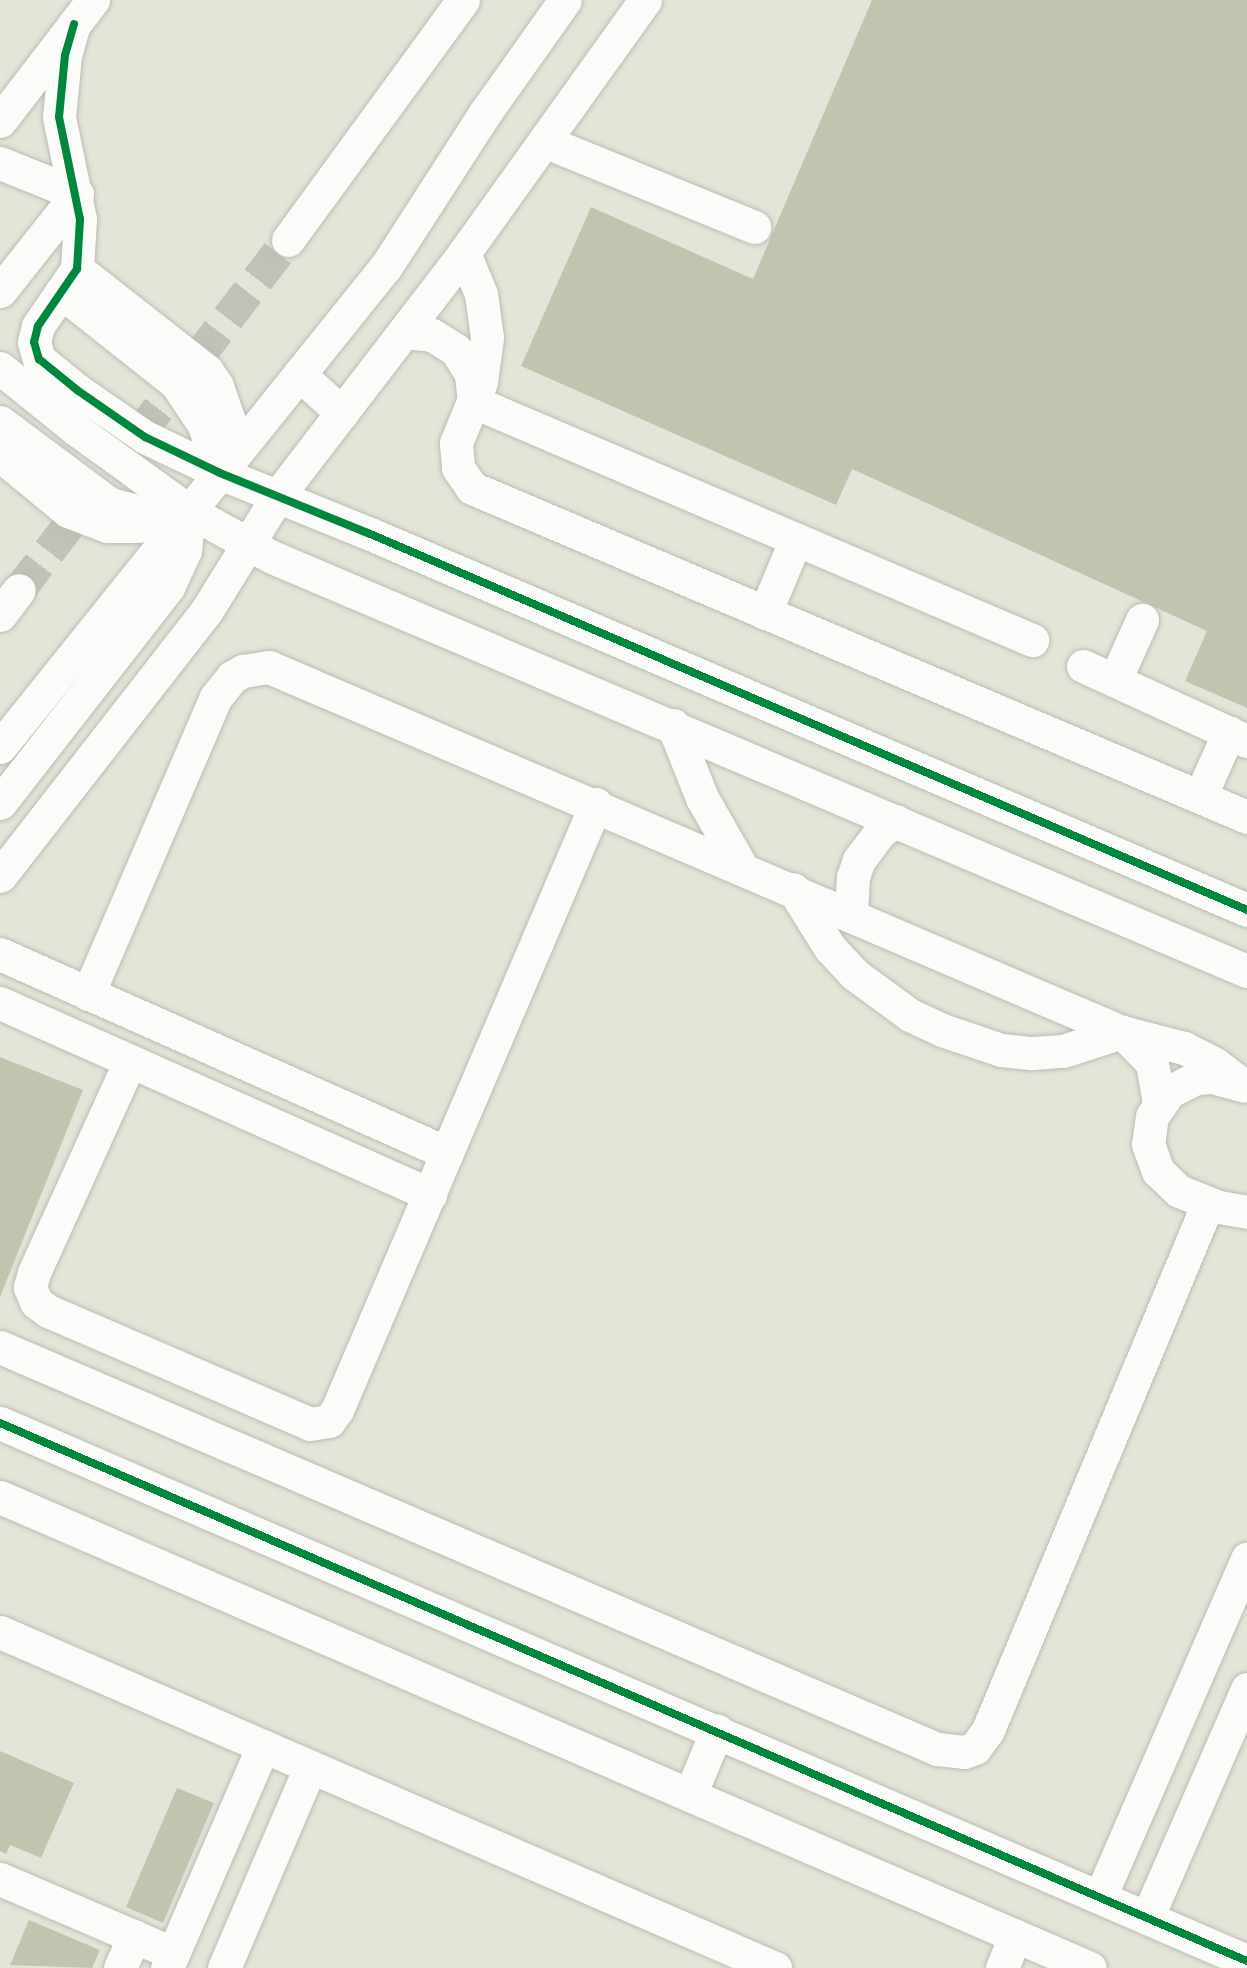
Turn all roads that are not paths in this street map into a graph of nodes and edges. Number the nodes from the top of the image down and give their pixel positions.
1 (463, 0) edge
2 (565, 0) edge
3 (645, 0) edge
4 (84, 12) edge
5 (0, 121) edge
6 (546, 142) junction
7 (0, 163) edge
8 (77, 194) junction
9 (754, 227) dead end
10 (288, 240) tunnel mouth
11 (464, 253) junction
12 (69, 280) junction
13 (0, 291) edge
14 (404, 332) junction
15 (0, 368) edge
16 (299, 374) junction
17 (474, 402) junction
18 (342, 414) junction
19 (0, 422) edge
20 (0, 455) edge
21 (220, 473) junction
22 (277, 497) junction
23 (189, 511) junction
24 (796, 539) junction
25 (246, 544) junction
26 (765, 614) junction
27 (1142, 620) dead end
28 (1032, 640) dead end
29 (1083, 666) dead end
30 (1114, 680) junction
31 (673, 725) junction
32 (1238, 737) edge
33 (0, 747) edge
34 (1200, 798) junction
35 (0, 803) edge
36 (596, 804) junction
37 (1247, 817) edge
38 (896, 821) junction
39 (741, 866) junction
40 (0, 876) edge
41 (794, 889) junction
42 (1247, 910) edge
43 (851, 914) junction
44 (0, 954) edge
45 (1247, 971) edge
46 (88, 994) junction
47 (0, 1003) edge
48 (1122, 1032) junction
49 (130, 1060) junction
50 (1246, 1086) edge
51 (1159, 1103) junction
52 (447, 1153) junction
53 (430, 1194) junction
54 (1208, 1203) junction
55 (1247, 1212) edge
56 (0, 1347) edge
57 (0, 1423) edge
58 (0, 1497) edge
59 (1247, 1558) edge
60 (0, 1632) edge
61 (1247, 1689) edge
62 (717, 1730) junction
63 (263, 1746) junction
64 (310, 1767) junction
65 (690, 1795) junction
66 (3, 1888) edge
67 (1100, 1897) junction
68 (1147, 1918) junction
69 (134, 1936) junction
70 (1016, 1936) junction
71 (170, 1961) edge
72 (1247, 1961) edge
73 (1073, 1965) edge
74 (120, 1968) edge
75 (224, 1968) edge
76 (775, 1968) edge
77 (1002, 1968) edge

1 - 10 street
2 - 16 street
3 - 6 street
4 - 5 street
4 - 8 street
6 - 9 street
6 - 11 street
7 - 8 street
8 - 12 street
8 - 13 street
11 - 14 street
11 - 17 street
12 - 21 street
12 - 21 street
14 - 17 street
14 - 18 street
15 - 23 street
16 - 18 street
16 - 21 street
17 - 24 street
17 - 26 street
18 - 22 street
19 - 23 street
20 - 23 street
21 - 22 street
21 - 23 street
22 - 25 street
22 - 42 street
23 - 25 street
23 - 33 street
23 - 35 street
24 - 26 street
24 - 28 street
25 - 31 street
25 - 40 street
26 - 34 street
27 - 30 street
29 - 30 street
30 - 32 street
31 - 38 street
31 - 39 street
32 - 34 street
34 - 37 street
36 - 39 street
36 - 46 street
36 - 52 street
38 - 43 street
38 - 45 street
39 - 41 street
41 - 43 street
41 - 48 street
43 - 48 street
44 - 46 street
46 - 52 street
47 - 49 street
48 - 50 street
48 - 51 street
49 - 53 street
49 - 53 street
50 - 51 street
51 - 54 street
52 - 53 street
54 - 55 street
54 - 56 street
57 - 62 street
58 - 65 street
59 - 67 street
60 - 63 street
61 - 68 street
62 - 65 street
62 - 67 street
63 - 64 street
63 - 71 street
64 - 75 street
64 - 76 street
65 - 70 street
66 - 69 street
67 - 68 street
68 - 72 street
69 - 71 street
69 - 74 street
70 - 73 street
70 - 77 street

